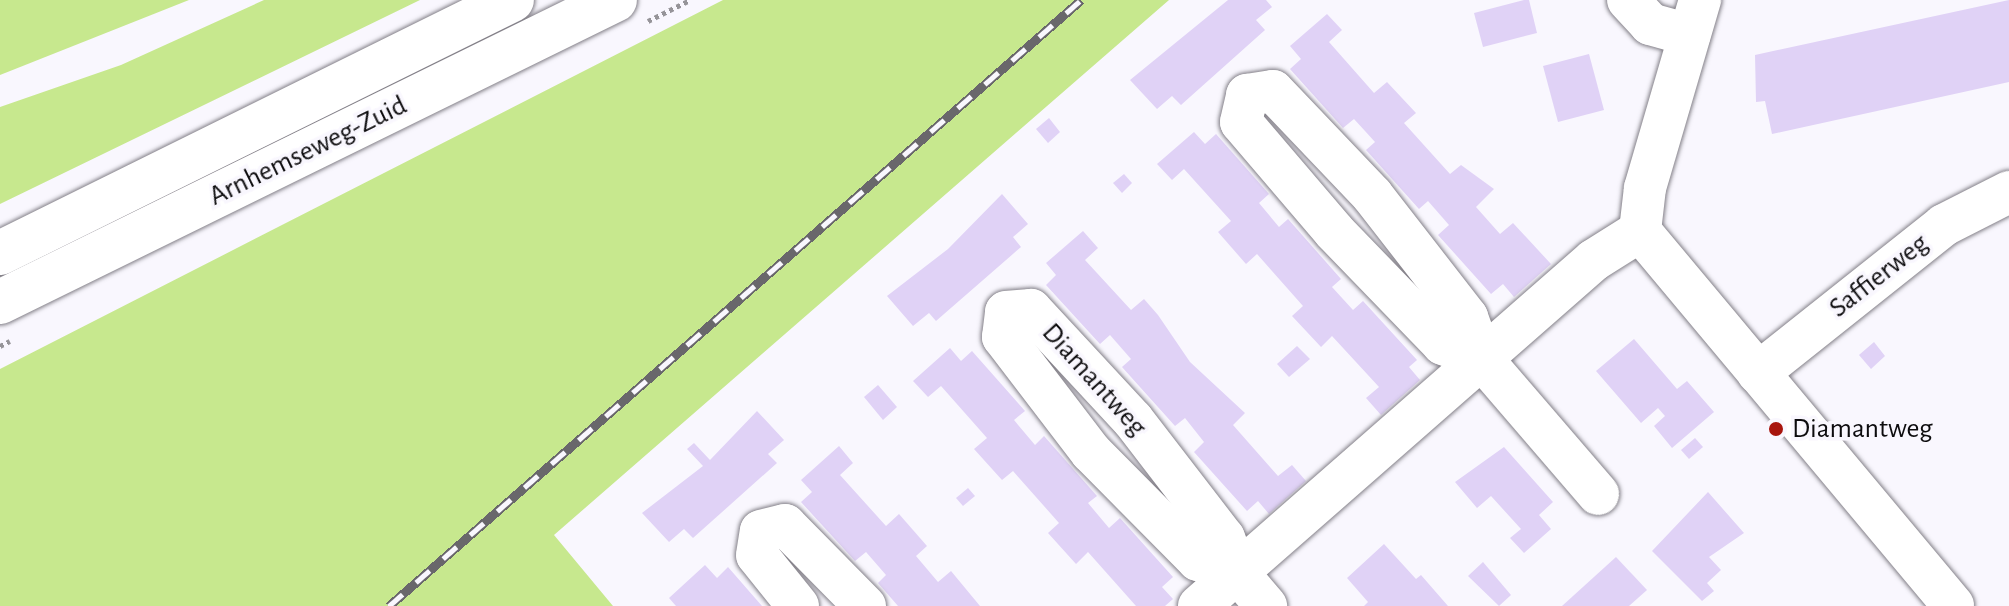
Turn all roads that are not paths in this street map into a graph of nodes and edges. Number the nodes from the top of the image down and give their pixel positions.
1 (512, 0) edge
2 (615, 0) edge
3 (1628, 0) edge
4 (1695, 18) edge
5 (2009, 192) edge
6 (1640, 231) junction
7 (0, 253) edge
8 (0, 302) edge
9 (1482, 359) junction
10 (1758, 373) junction
11 (1598, 494) dead end
12 (1237, 572) junction
13 (798, 606) edge
14 (865, 606) edge
15 (1199, 606) edge
16 (1266, 606) edge
17 (1953, 606) edge

1 - 7 main road, Arnhemseweg-Zuid
2 - 8 main road, Arnhemseweg-Zuid
3 - 4 street
4 - 6 street
5 - 10 street, Saffierweg
6 - 9 street
6 - 10 street
9 - 9 street
9 - 11 street
9 - 12 street
10 - 17 street
12 - 12 street, Diamantweg
12 - 15 street
12 - 16 street, Diamantweg
13 - 14 street

